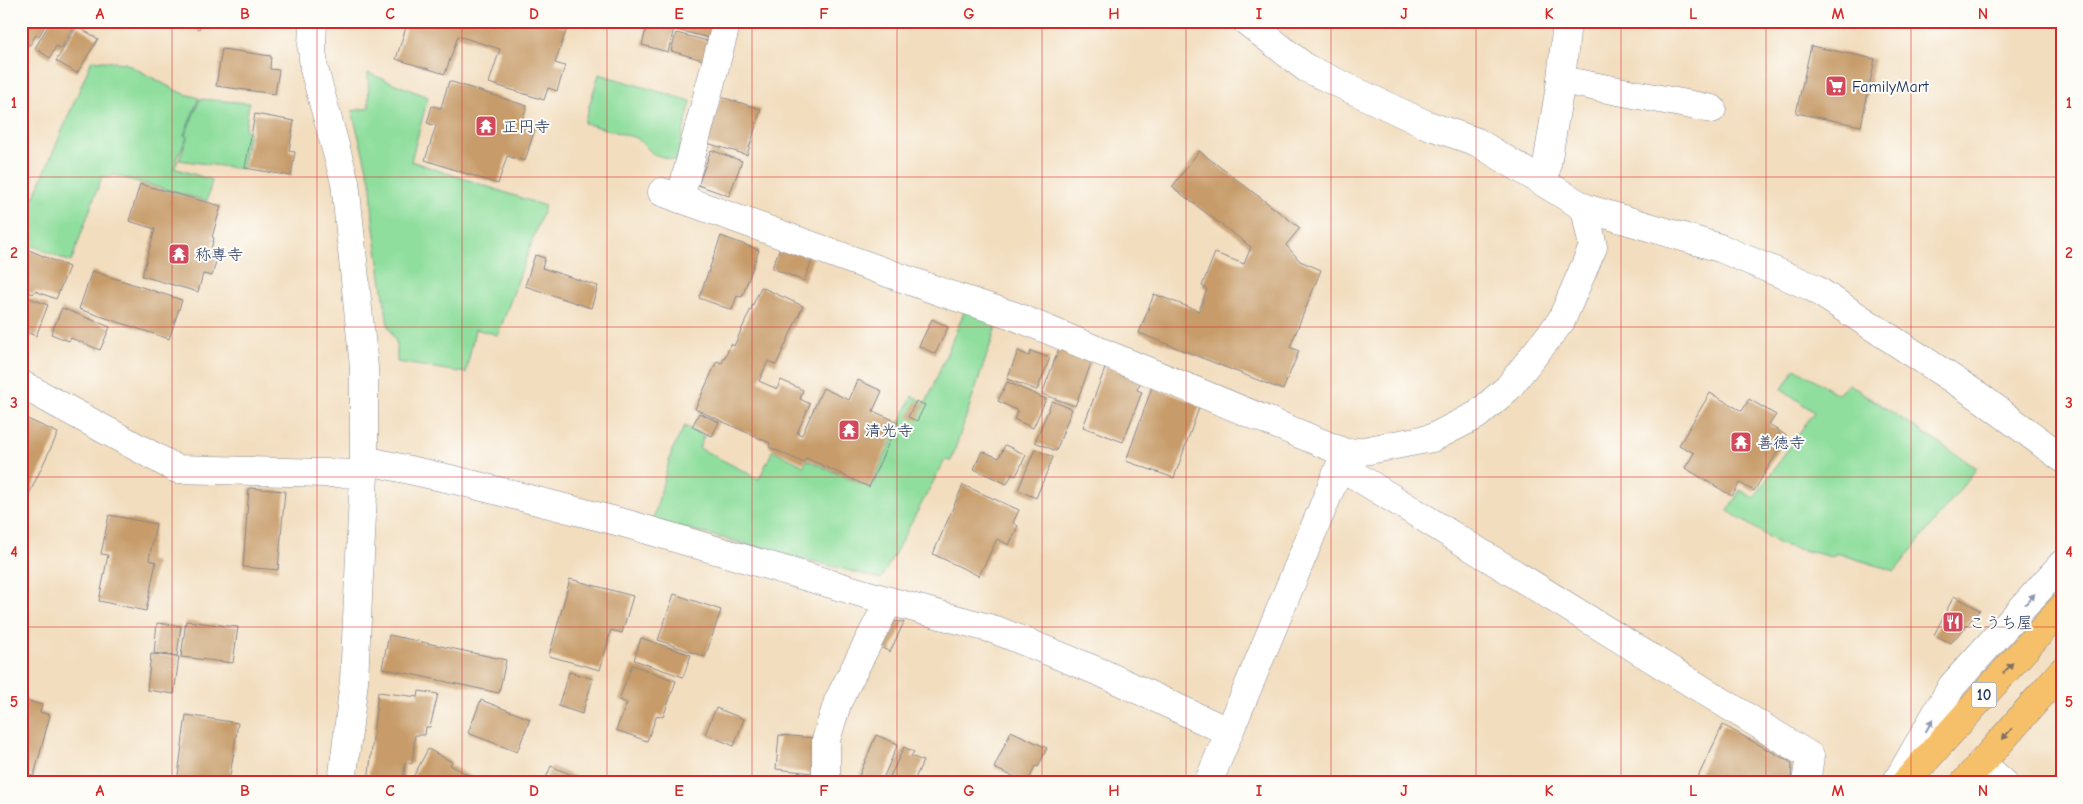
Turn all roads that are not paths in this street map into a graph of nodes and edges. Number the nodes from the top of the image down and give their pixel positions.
1 (313, 21) edge
2 (727, 21) edge
3 (1246, 21) edge
4 (1567, 21) edge
5 (1561, 80) junction
6 (1712, 109) dead end
7 (1544, 182) junction
8 (1585, 208) junction
9 (21, 384) edge
10 (2062, 458) edge
11 (1344, 460) junction
12 (364, 467) junction
13 (2062, 564) edge
14 (889, 601) junction
15 (2062, 608) edge
16 (2062, 671) edge
17 (1229, 732) junction
18 (1973, 773) edge
19 (1216, 777) edge
20 (342, 783) edge
21 (826, 783) edge
22 (1806, 783) edge
23 (1896, 783) edge
24 (1905, 783) edge
25 (2004, 783) edge

1 - 12 street
2 - 11 street
3 - 7 street
4 - 5 street
5 - 6 street
5 - 7 street
7 - 8 street
8 - 10 street
8 - 11 street
9 - 12 street
11 - 17 street
11 - 22 street
12 - 14 street
12 - 20 street
23 -> 13 street
14 - 17 street
14 - 21 street
24 -> 15 main road, 10
16 -> 18 main road
17 - 19 street
18 - 25 street

